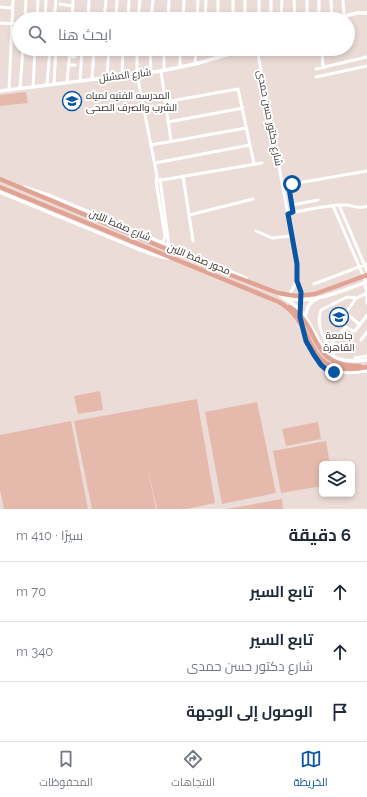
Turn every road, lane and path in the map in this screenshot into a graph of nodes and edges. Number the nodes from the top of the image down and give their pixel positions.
1 (13, 0) edge
2 (26, 0) edge
3 (38, 0) edge
4 (46, 0) edge
5 (56, 0) edge
6 (73, 0) edge
7 (89, 0) edge
8 (106, 0) edge
9 (117, 0) edge
10 (129, 0) edge
11 (140, 0) edge
12 (153, 0) edge
13 (169, 0) edge
14 (184, 0) edge
15 (198, 0) edge
16 (206, 0) edge
17 (218, 0) edge
18 (233, 0) edge
19 (246, 0) edge
20 (259, 0) edge
21 (271, 0) edge
22 (282, 0) edge
23 (294, 0) edge
24 (306, 0) edge
25 (319, 0) edge
26 (331, 0) edge
27 (344, 0) edge
28 (60, 4) dead end
29 (73, 6) junction
30 (0, 7) edge
31 (13, 8) junction
32 (13, 12) edge
33 (25, 12) edge
34 (37, 12) edge
35 (45, 12) edge
36 (55, 12) edge
37 (73, 12) edge
38 (88, 12) edge
39 (105, 12) edge
40 (116, 12) edge
41 (128, 12) edge
42 (139, 12) edge
43 (152, 12) edge
44 (168, 12) edge
45 (183, 12) edge
46 (197, 12) edge
47 (205, 12) edge
48 (218, 12) edge
49 (233, 12) edge
50 (245, 12) edge
51 (259, 12) edge
52 (271, 12) edge
53 (281, 12) edge
54 (295, 12) edge
55 (307, 12) edge
56 (319, 12) edge
57 (332, 12) edge
58 (344, 12) edge
59 (367, 13) edge
60 (355, 14) edge
61 (0, 23) edge
62 (12, 24) joint
63 (22, 56) edge
64 (35, 56) edge
65 (49, 56) edge
66 (56, 56) edge
67 (69, 56) joint
68 (82, 56) edge
69 (94, 56) edge
70 (108, 56) edge
71 (123, 56) edge
72 (138, 56) edge
73 (150, 56) edge
74 (164, 56) edge
75 (180, 56) edge
76 (196, 56) edge
77 (224, 56) edge
78 (258, 56) edge
79 (322, 56) edge
80 (75, 57) dead end
81 (367, 57) edge
82 (217, 58) joint
83 (195, 64) junction
84 (69, 65) junction
85 (75, 65) dead end
86 (367, 66) edge
87 (180, 67) junction
88 (323, 67) junction
89 (316, 68) dead end
90 (163, 71) junction
91 (151, 72) junction
92 (138, 75) junction
93 (122, 76) junction
94 (107, 77) junction
95 (316, 77) dead end
96 (92, 79) junction
97 (80, 81) junction
98 (68, 82) junction
99 (54, 84) junction
100 (47, 85) junction
101 (33, 86) junction
102 (20, 88) junction
103 (9, 90) junction
104 (0, 91) edge
105 (166, 102) junction
106 (243, 108) junction
107 (168, 122) junction
108 (246, 128) junction
109 (171, 141) junction
110 (151, 145) junction
111 (250, 145) junction
112 (155, 163) junction
113 (262, 163) dead end
114 (254, 164) junction
115 (367, 171) edge
116 (157, 176) junction
117 (183, 176) junction
118 (0, 180) edge
119 (156, 180) junction
120 (160, 180) junction
121 (0, 187) edge
122 (0, 192) edge
123 (253, 200) dead end
124 (318, 200) dead end
125 (292, 205) junction
126 (339, 205) junction
127 (333, 206) junction
128 (367, 206) edge
129 (293, 212) junction
130 (288, 214) junction
131 (189, 215) junction
132 (256, 231) dead end
133 (292, 236) junction
134 (193, 241) dead end
135 (161, 243) junction
136 (169, 246) junction
137 (173, 258) junction
138 (366, 264) edge
139 (360, 267) junction
140 (367, 271) edge
141 (367, 275) edge
142 (297, 281) junction
143 (366, 282) edge
144 (314, 284) dead end
145 (367, 293) edge
146 (282, 297) junction
147 (287, 298) junction
148 (320, 298) junction
149 (356, 298) junction
150 (301, 300) junction
151 (367, 303) edge
152 (284, 305) junction
153 (299, 309) junction
154 (367, 316) edge
155 (305, 317) junction
156 (360, 325) junction
157 (303, 329) junction
158 (367, 332) edge
159 (361, 340) dead end
160 (329, 346) junction
161 (334, 352) dead end
162 (367, 356) edge
163 (355, 358) dead end
164 (367, 360) edge
165 (336, 361) junction
166 (367, 366) edge
167 (367, 371) edge

1 - 31 street
2 - 33 street
3 - 34 street
4 - 35 street
5 - 36 street
6 - 29 street
7 - 38 street
8 - 39 street
9 - 40 street
10 - 41 street
11 - 42 street
12 - 43 street
13 - 44 street
14 - 45 street
15 - 46 street
16 - 47 street
17 - 48 street
18 - 49 street
19 - 50 street
20 - 51 street
21 - 52 street
22 - 53 street
23 - 54 street
24 - 55 street
25 - 56 street
26 - 57 street
27 - 58 street
28 - 29 street
29 - 37 street
30 - 31 street
31 - 32 street
59 - 60 street
61 - 62 street
62 - 103 street
63 - 102 street
64 - 101 street
65 - 100 street
66 - 99 street
67 - 80 street
67 - 84 street
68 - 97 street
69 - 96 street
70 - 94 street
71 - 93 street
72 - 92 street
73 - 91 street
74 - 90 street
75 - 87 street
76 - 83 street
77 - 82 street, شارع المشتل
78 - 130 street, شارع دكتور حسن حمدى
79 - 88 street
81 - 88 street
82 - 83 street, شارع المشتل
83 - 87 street, شارع المشتل
84 - 85 street
84 - 98 street
86 - 95 street
87 - 90 street, شارع المشتل
88 - 89 street
90 - 91 street, شارع المشتل
90 - 105 street
91 - 92 street, شارع المشتل
92 - 93 street, شارع المشتل
92 - 110 street
93 - 94 street, شارع المشتل
94 - 96 street, شارع المشتل
96 - 97 street, شارع المشتل
97 - 98 street, شارع المشتل
98 - 99 street, شارع المشتل
99 - 100 street, شارع المشتل
100 - 101 street, شارع المشتل
101 - 102 street, شارع المشتل
102 - 103 street, شارع المشتل
103 - 104 street, شارع المشتل
105 - 106 street
105 - 107 street
106 - 107 street
106 - 108 street
107 - 109 street
108 - 109 street
108 - 111 street
109 - 110 street
110 - 112 street
111 - 112 street
111 - 114 street
112 - 116 street
113 - 114 street
114 - 117 street
115 - 125 street
116 - 119 street
116 - 120 street
117 - 120 street
117 - 131 street
118 - 135 street, شارع صفط اللبن
118 - 141 main road, محور صفط اللبن
119 - 120 street
119 - 135 street
120 - 136 street
121 - 137 main road, محور صفط اللبن
122 - 137 street
123 - 131 street
124 - 125 street
125 - 129 street
126 - 127 street
126 - 128 street
126 - 138 street
127 - 129 street
127 - 139 street
129 - 130 street
130 - 133 street, شارع دكتور حسن حمدى
131 - 134 street
132 - 133 street
133 - 142 street, شارع دكتور حسن حمدى
135 - 136 street, شارع صفط اللبن
136 - 146 street, شارع صفط اللبن
137 - 152 main road, محور صفط اللبن
138 - 139 street
138 - 140 street
139 - 143 street
139 - 144 street
142 - 147 street
142 - 150 street, شارع دكتور حسن حمدى
143 - 145 street
143 - 148 street
145 - 149 street
145 - 151 street
146 - 147 street, شارع صفط اللبن
146 - 153 street, شارع صفط اللبن
147 - 150 street, شارع صفط اللبن
148 - 150 street, شارع صفط اللبن
148 - 155 street
149 - 156 street
149 - 160 street
150 - 153 street, شارع دكتور حسن حمدى
152 - 165 main road
152 - 166 main road, محور صفط اللبن
153 - 155 street, شارع صفط اللبن
153 - 157 street, شارع دكتور حسن حمدى
154 - 156 street
155 - 157 street
155 - 165 street, شارع صفط اللبن
156 - 160 street
157 - 167 street, شارع دكتور حسن حمدى
158 - 159 street
160 - 161 street
162 - 163 street
164 - 165 street
165 - 166 main road

